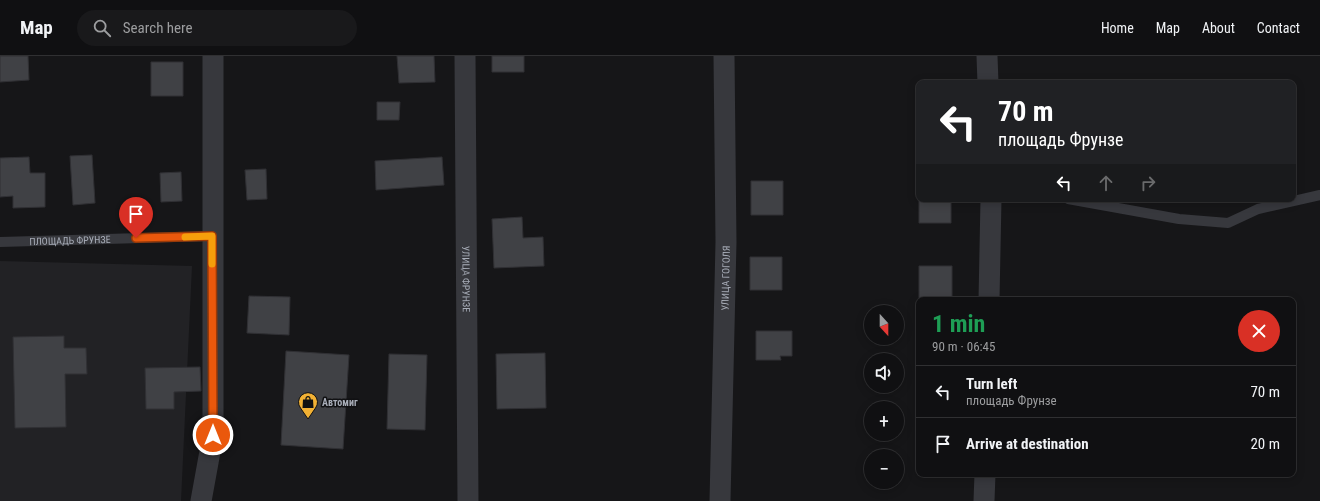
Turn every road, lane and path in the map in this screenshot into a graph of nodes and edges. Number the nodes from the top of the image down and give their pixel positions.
1 (213, 56) edge
2 (465, 56) edge
3 (724, 56) edge
4 (987, 56) edge
5 (988, 80) edge
6 (1320, 195) edge
7 (1296, 201) edge
8 (991, 202) edge
9 (1085, 202) edge
10 (1291, 202) edge
11 (212, 236) junction
12 (0, 242) edge
13 (989, 297) edge
14 (984, 477) edge
15 (201, 501) edge
16 (468, 501) edge
17 (720, 501) edge
18 (984, 501) edge

1 - 11 street
2 - 16 street, УЛИЦА ФРУНЗЕ
3 - 17 street, УЛИЦА ГОГОЛЯ
4 - 5 street
6 - 7 lane
8 - 13 street
9 - 10 lane
11 - 12 lane, ПЛОЩАДЬ ФРУНЗЕ
11 - 15 street
14 - 18 street

